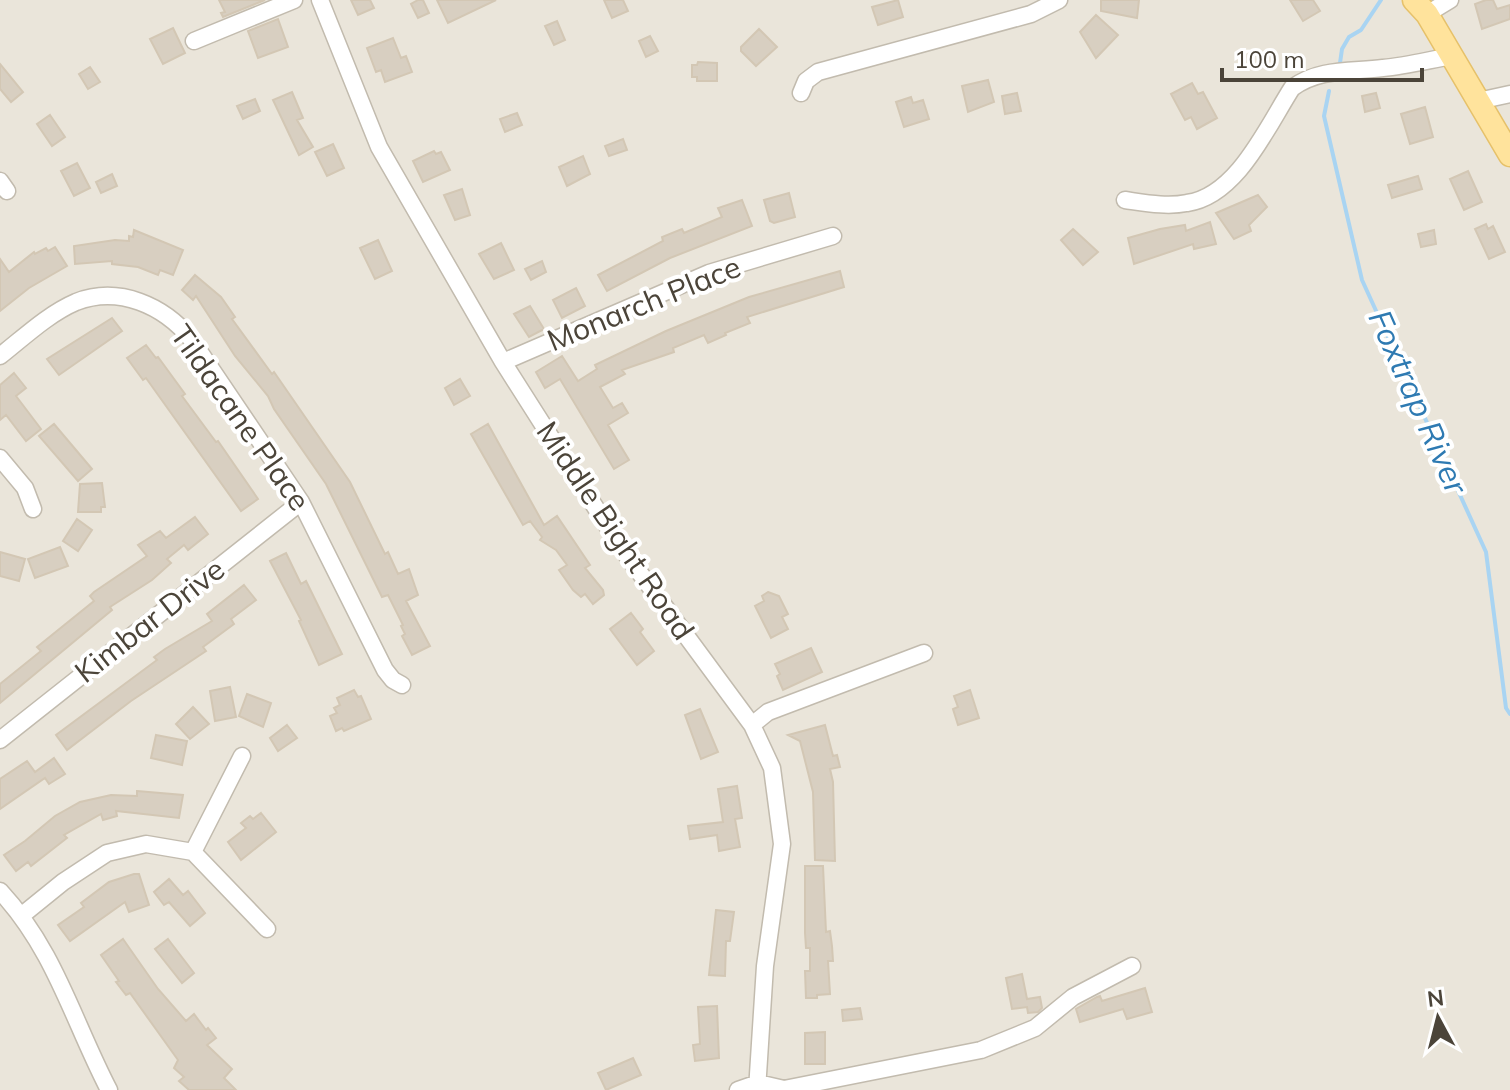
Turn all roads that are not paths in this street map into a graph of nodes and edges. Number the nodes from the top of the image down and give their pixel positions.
1 (291, 0) edge
2 (320, 0) edge
3 (1059, 0) edge
4 (1450, 0) edge
5 (1421, 7) edge
6 (194, 41) dead end
7 (1452, 56) junction
8 (801, 93) dead end
9 (1510, 94) edge
10 (1478, 101) junction
11 (1510, 155) edge
12 (1125, 200) dead end
13 (833, 236) dead end
14 (0, 356) edge
15 (503, 362) junction
16 (0, 458) edge
17 (301, 502) junction
18 (33, 509) dead end
19 (924, 653) dead end
20 (402, 685) dead end
21 (752, 725) junction
22 (0, 740) edge
23 (242, 756) dead end
24 (193, 852) junction
25 (0, 891) edge
26 (21, 916) junction
27 (267, 929) dead end
28 (1132, 966) dead end
29 (758, 1086) edge
30 (109, 1090) edge
31 (738, 1090) edge

1 - 6 street
2 - 15 street, Middle Bight Road
3 - 8 street
4 - 5 street
5 - 7 main road
7 - 10 main road
7 - 12 street
9 - 10 street
10 - 11 main road
13 - 15 street, Monarch Place
14 - 17 street, Tildacane Place
15 - 21 street, Middle Bight Road
16 - 18 street
17 - 20 street, Tildacane Place
17 - 22 street, Kimbar Drive
19 - 21 street
21 - 29 street, Middle Bight Road
23 - 24 street
24 - 26 street
24 - 27 street
25 - 26 street
26 - 30 street
28 - 29 street
29 - 31 street

